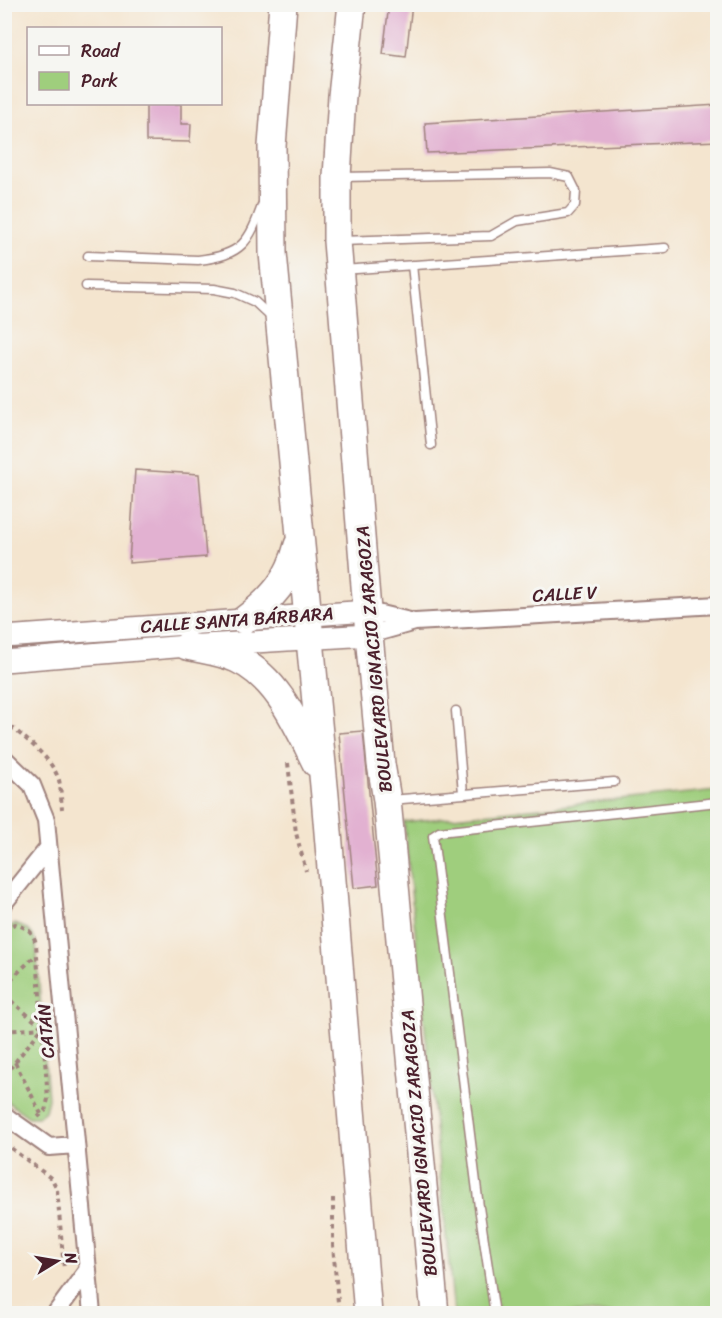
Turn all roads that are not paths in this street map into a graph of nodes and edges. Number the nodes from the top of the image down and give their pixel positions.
1 (283, 4) edge
2 (352, 4) edge
3 (272, 177) junction
4 (337, 177) junction
5 (337, 242) junction
6 (665, 248) dead end
7 (87, 256) dead end
8 (412, 265) junction
9 (339, 270) junction
10 (86, 286) dead end
11 (279, 325) junction
12 (431, 445) dead end
13 (300, 538) junction
14 (717, 605) edge
15 (244, 620) junction
16 (415, 622) junction
17 (369, 623) junction
18 (128, 627) junction
19 (309, 627) junction
20 (4, 632) edge
21 (45, 634) junction
22 (4, 637) edge
23 (188, 646) junction
24 (129, 650) junction
25 (4, 661) edge
26 (456, 711) dead end
27 (4, 758) edge
28 (322, 778) junction
29 (614, 782) dead end
30 (463, 793) junction
31 (387, 800) junction
32 (717, 802) edge
33 (48, 848) junction
34 (4, 903) edge
35 (4, 1115) edge
36 (76, 1145) junction
37 (88, 1269) junction
38 (717, 1312) edge
39 (55, 1314) edge
40 (92, 1314) edge
41 (368, 1314) edge
42 (435, 1314) edge
43 (495, 1314) edge
44 (699, 1314) edge

1 - 3 main road
2 - 4 main road, BOULEVARD IGNACIO ZARAGOZA
3 - 7 lane
3 - 11 main road
4 - 5 main road, BOULEVARD IGNACIO ZARAGOZA
4 - 5 lane
5 - 9 main road, BOULEVARD IGNACIO ZARAGOZA
6 - 8 lane
8 - 9 lane
8 - 12 lane
9 - 17 main road, BOULEVARD IGNACIO ZARAGOZA
10 - 11 lane
11 - 13 main road
13 - 15 main road
13 - 19 main road
14 - 16 street, CALLE V
15 - 18 street, CALLE SANTA BÁRBARA
15 - 19 street, CALLE SANTA BÁRBARA
16 - 17 street, CALLE SANTA BÁRBARA
16 - 17 street, CALLE SANTA BÁRBARA
17 - 19 street, CALLE SANTA BÁRBARA
17 - 31 main road, BOULEVARD IGNACIO ZARAGOZA
18 - 21 street, CALLE SANTA BÁRBARA
18 - 24 street
19 - 23 street, CALLE SANTA BÁRBARA
19 - 28 main road
20 - 21 lane
21 - 22 street, CALLE SANTA BÁRBARA
23 - 24 street, CALLE SANTA BÁRBARA
23 - 28 main road
24 - 25 street, CALLE SANTA BÁRBARA
26 - 30 lane
27 - 33 street, CATÁN
28 - 41 main road
29 - 30 lane
30 - 31 lane
31 - 42 main road, BOULEVARD IGNACIO ZARAGOZA
32 - 43 lane
33 - 34 street
33 - 36 street, CATÁN
35 - 36 street
36 - 37 street, CATÁN
37 - 39 street
37 - 40 street, CATÁN
38 - 44 lane

